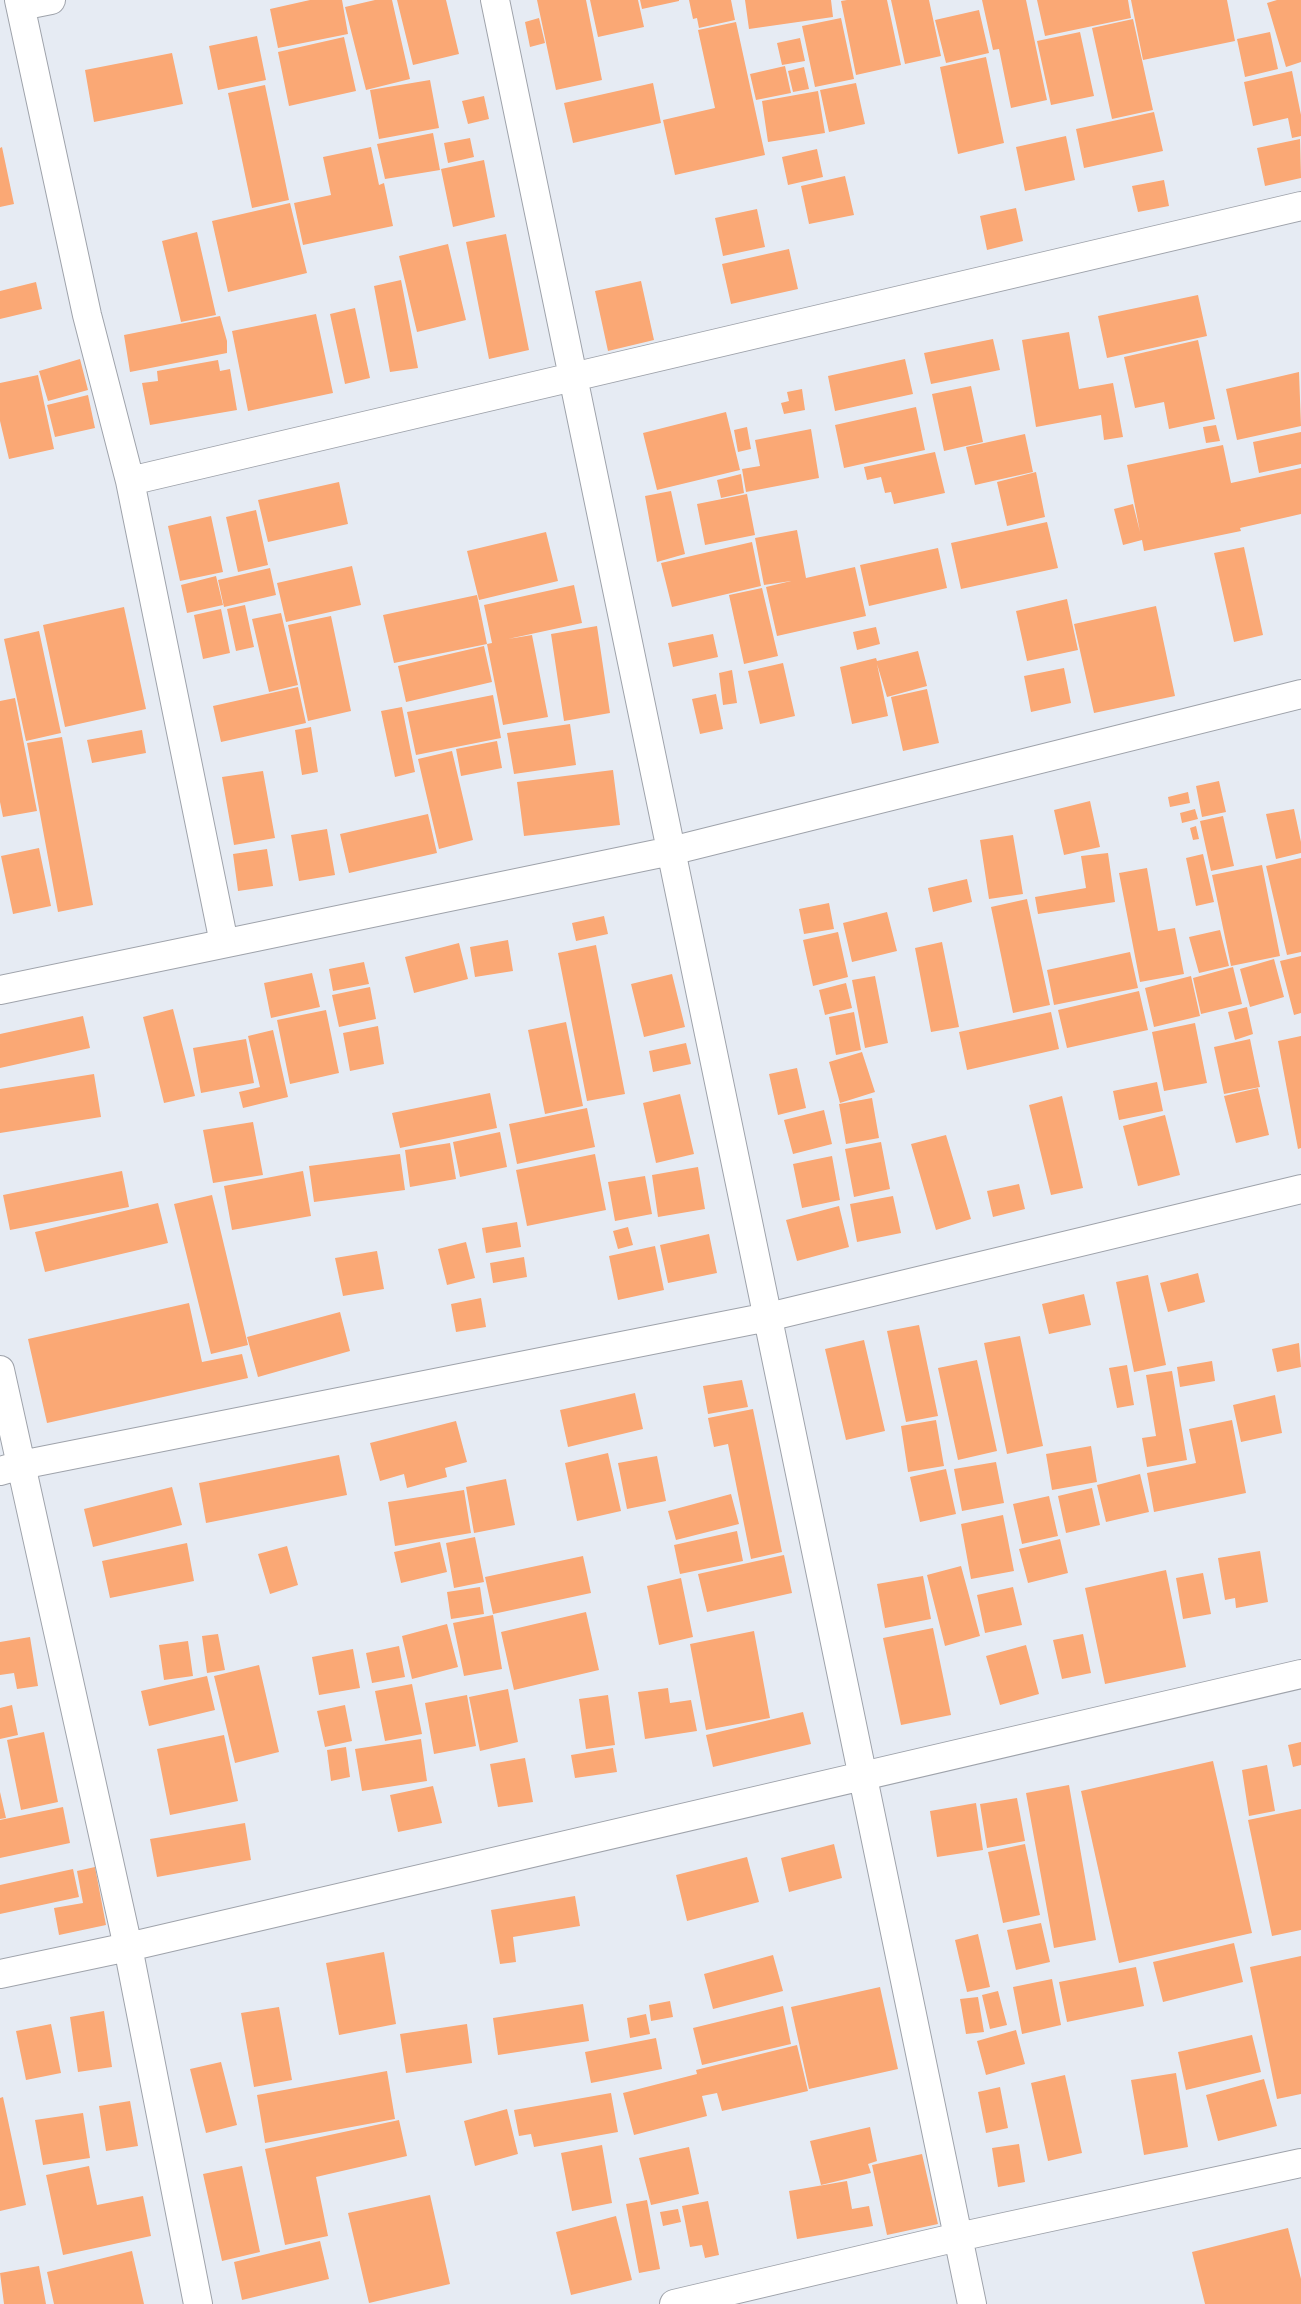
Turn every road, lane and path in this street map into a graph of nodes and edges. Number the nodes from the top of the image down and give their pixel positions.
1 (51, 0) edge
2 (495, 0) edge
3 (20, 3) edge
4 (1301, 206) edge
5 (573, 377) junction
6 (130, 482) junction
7 (1301, 694) edge
8 (671, 851) junction
9 (224, 943) junction
10 (0, 990) edge
11 (1301, 1189) edge
12 (768, 1317) junction
13 (0, 1370) edge
14 (11, 1468) edge
15 (1301, 1674) edge
16 (863, 1776) junction
17 (128, 1948) junction
18 (0, 1974) edge
19 (1301, 2163) edge
20 (958, 2237) junction
21 (198, 2304) edge
22 (674, 2304) edge
23 (972, 2304) edge

1 - 3 street
2 - 5 street
3 - 6 street
4 - 5 street
5 - 6 street
5 - 8 street
6 - 9 street
7 - 8 street
8 - 9 street
8 - 12 street
9 - 10 street
11 - 12 street
12 - 14 street
12 - 16 street
13 - 14 street
14 - 17 street
15 - 16 street
16 - 17 street
16 - 20 street
17 - 18 street
17 - 21 street
19 - 20 street
20 - 22 street
20 - 23 street

